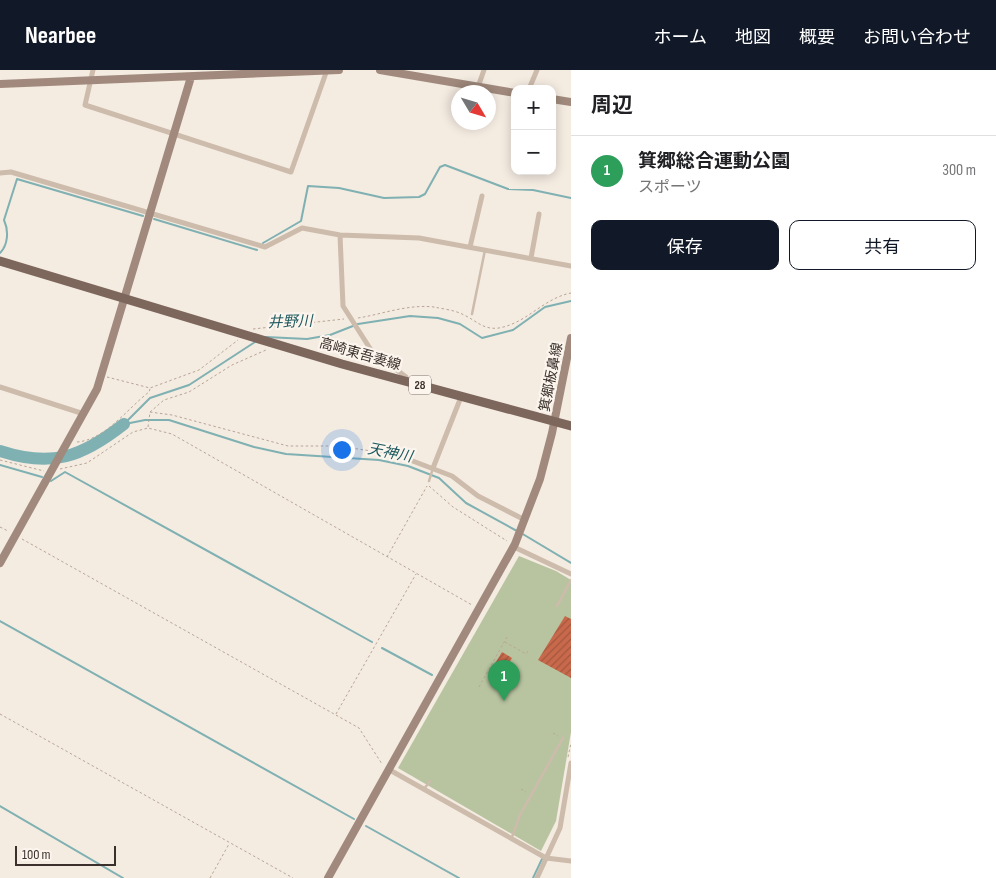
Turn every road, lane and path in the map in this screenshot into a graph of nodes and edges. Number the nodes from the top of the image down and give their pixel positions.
1 (93, 70) edge
2 (327, 70) edge
3 (339, 70) edge
4 (380, 70) edge
5 (484, 70) edge
6 (537, 70) edge
7 (159, 73) edge
8 (191, 77) junction
9 (90, 81) junction
10 (0, 84) edge
11 (466, 85) edge
12 (479, 85) edge
13 (531, 85) edge
14 (496, 90) edge
15 (511, 92) edge
16 (556, 100) edge
17 (571, 102) edge
18 (175, 133) junction
19 (0, 173) edge
20 (482, 196) dead end
21 (150, 213) junction
22 (539, 214) dead end
23 (340, 235) junction
24 (470, 248) junction
25 (485, 250) junction
26 (530, 258) junction
27 (0, 261) edge
28 (571, 266) edge
29 (571, 293) edge
30 (124, 299) junction
31 (472, 314) dead end
32 (354, 320) junction
33 (268, 326) dead end
34 (571, 338) edge
35 (236, 342) dead end
36 (260, 352) dead end
37 (570, 353) edge
38 (102, 375) junction
39 (406, 382) junction
40 (0, 387) edge
41 (150, 388) junction
42 (461, 397) junction
43 (150, 412) junction
44 (84, 414) junction
45 (554, 422) junction
46 (571, 426) edge
47 (148, 428) junction
48 (66, 446) junction
49 (397, 455) joint
50 (0, 460) edge
51 (55, 467) junction
52 (432, 471) junction
53 (429, 481) joint
54 (427, 485) junction
55 (524, 522) junction
56 (0, 527) edge
57 (16, 535) junction
58 (515, 544) junction
59 (387, 557) junction
60 (0, 563) edge
61 (416, 574) junction
62 (571, 574) edge
63 (571, 580) edge
64 (557, 606) dead end
65 (479, 609) junction
66 (507, 637) dead end
67 (504, 642) junction
68 (528, 651) dead end
69 (479, 687) dead end
70 (0, 714) edge
71 (336, 714) junction
72 (553, 733) dead end
73 (563, 738) joint
74 (571, 764) edge
75 (388, 769) junction
76 (430, 781) dead end
77 (424, 789) junction
78 (521, 789) dead end
79 (531, 795) junction
80 (511, 838) junction
81 (230, 843) junction
82 (546, 858) junction
83 (571, 861) edge
84 (210, 878) edge
85 (293, 878) edge
86 (328, 878) edge
87 (537, 878) edge

1 - 9 street
2 - 3 street
2 - 8 street
2 - 18 street
4 - 11 street
5 - 12 street
6 - 13 street
7 - 8 street
7 - 9 street
8 - 18 street
9 - 10 street
9 - 18 street
14 - 15 street
16 - 17 street
18 - 21 street
19 - 21 street
20 - 24 street
21 - 23 street
21 - 30 street
22 - 26 street
23 - 24 street
23 - 32 street
24 - 25 street
25 - 26 street
25 - 31 lane
26 - 28 street
27 - 30 main road, 高崎東吾妻線 / 28
29 - 32 path
30 - 38 street
30 - 39 main road, 高崎東吾妻線 / 28
32 - 33 path
32 - 39 street
34 - 37 street, 箕郷板鼻線
35 - 41 path
36 - 43 path
37 - 45 street, 箕郷板鼻線
38 - 41 path
38 - 44 street
39 - 42 main road, 高崎東吾妻線 / 28
40 - 44 street
41 - 48 path
42 - 45 main road, 高崎東吾妻線 / 28
42 - 52 street
43 - 47 path
43 - 49 path
44 - 48 street
45 - 46 main road, 高崎東吾妻線 / 28
45 - 55 street, 箕郷板鼻線
47 - 51 path
47 - 59 path
48 - 51 street
49 - 52 street
50 - 51 path
51 - 57 street
52 - 53 lane
52 - 55 street
53 - 54 path
54 - 58 path
54 - 59 path
55 - 58 street, 箕郷板鼻線
56 - 57 path
57 - 60 street
57 - 71 path
58 - 62 street
58 - 65 street, 箕郷板鼻線
59 - 61 path
61 - 65 path
61 - 71 path
63 - 64 lane
65 - 75 street, 箕郷板鼻線
66 - 67 path
67 - 68 path
67 - 69 path
70 - 81 path
71 - 75 path
72 - 73 path
73 - 79 lane
74 - 82 street
75 - 77 street
75 - 86 street, 箕郷板鼻線
76 - 77 lane
77 - 80 street
78 - 79 path
79 - 80 lane
80 - 82 street
81 - 84 path
81 - 85 path
82 - 83 street
82 - 87 street

